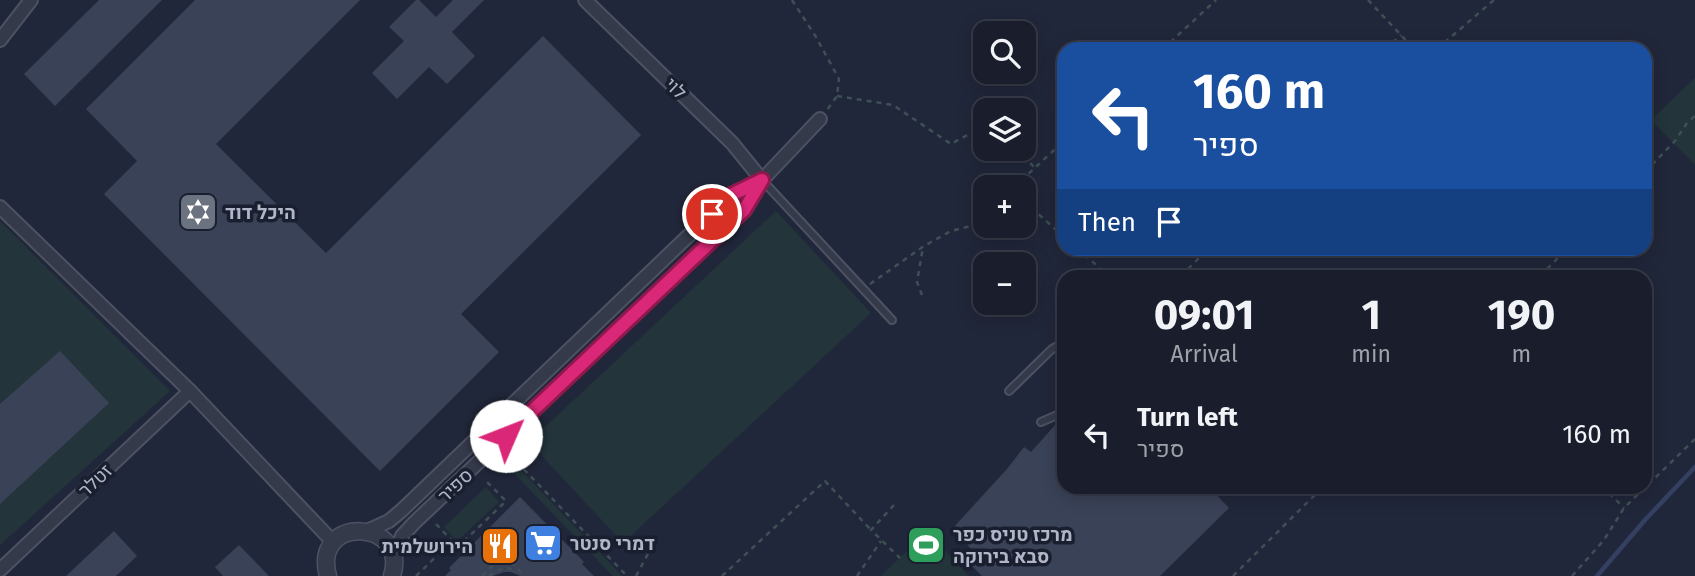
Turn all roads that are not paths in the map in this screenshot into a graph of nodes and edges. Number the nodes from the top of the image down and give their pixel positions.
1 (31, 0) edge
2 (585, 0) edge
3 (0, 40) edge
4 (820, 119) road end
5 (762, 180) junction
6 (0, 207) edge
7 (892, 320) dead end
8 (1057, 346) edge
9 (190, 391) junction
10 (1009, 391) dead end
11 (1057, 415) edge
12 (1041, 422) dead end
13 (367, 531) junction
14 (333, 542) junction
15 (0, 570) edge
16 (394, 571) edge
17 (324, 572) edge

1 - 3 street
2 - 5 street, לוי
4 - 5 street, ספיר
5 - 7 lane
5 - 13 street, ספיר
5 - 16 street, ספיר
6 - 9 street
8 - 10 lane
9 - 14 street
9 - 15 street, זטלר
11 - 12 lane
13 - 14 street
13 - 16 street
14 - 17 street

